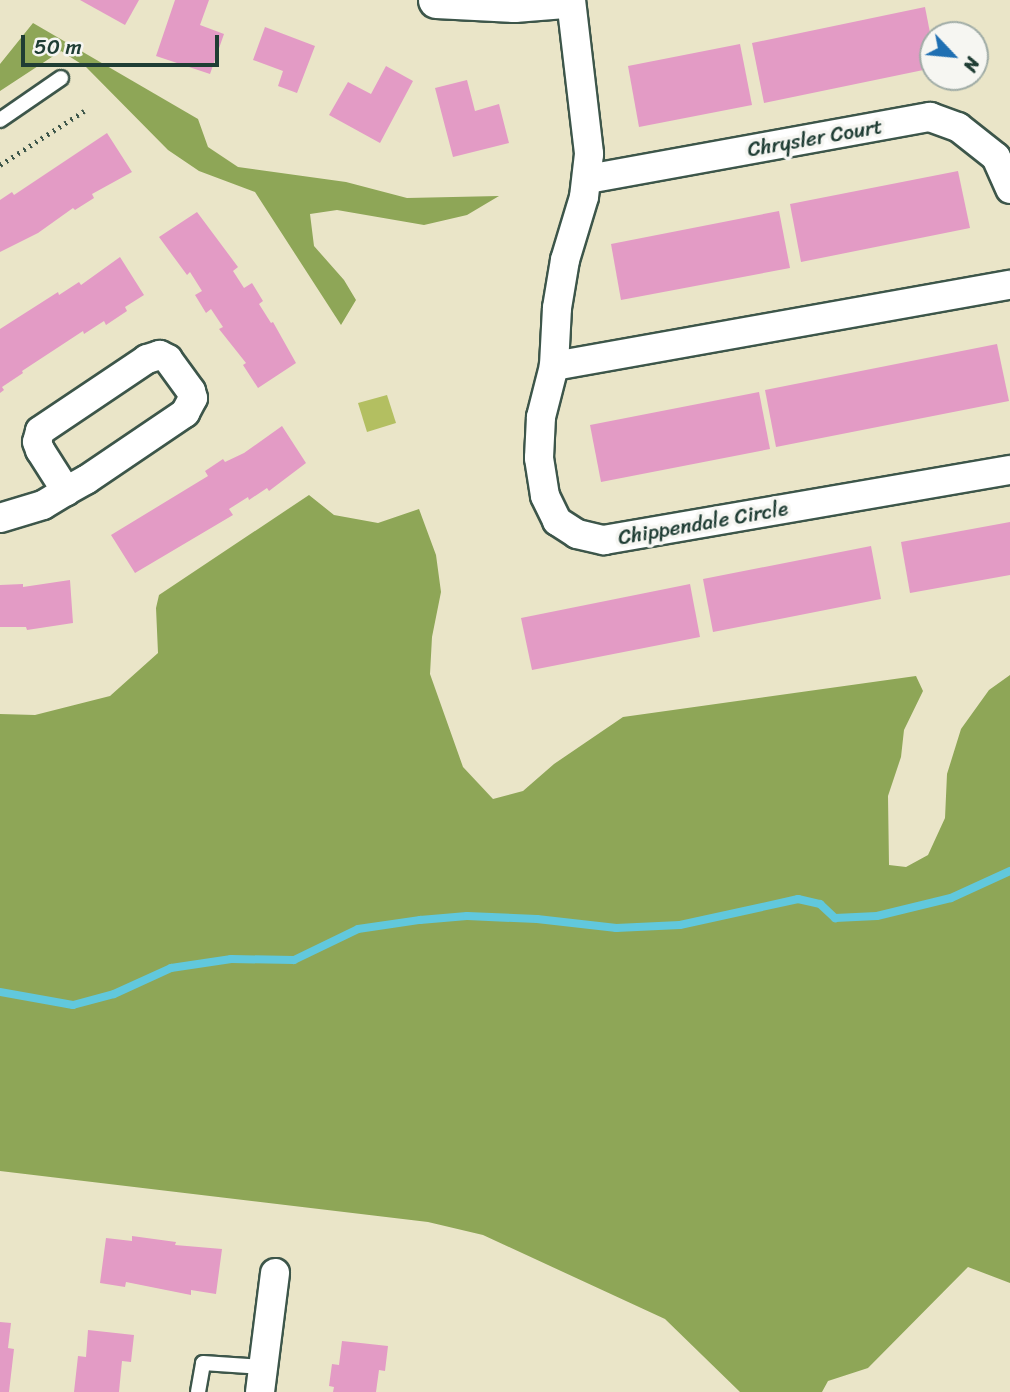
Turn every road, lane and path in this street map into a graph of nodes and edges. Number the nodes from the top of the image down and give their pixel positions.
1 (436, 0) edge
2 (564, 0) edge
3 (571, 0) edge
4 (61, 78) dead end
5 (84, 111) dead end
6 (0, 120) edge
7 (0, 165) edge
8 (588, 179) junction
9 (1010, 189) edge
10 (1010, 285) edge
11 (554, 366) junction
12 (1010, 470) edge
13 (66, 491) junction
14 (0, 518) edge
15 (275, 1273) dead end
16 (261, 1380) edge
17 (198, 1392) edge

1 - 2 street
3 - 8 street, Chippendale Circle
4 - 6 lane
5 - 7 path
8 - 9 street, Chrysler Court
8 - 11 street, Chippendale Circle
10 - 11 street
11 - 12 street, Chippendale Circle
13 - 13 street
13 - 14 street
15 - 16 street
16 - 17 lane

